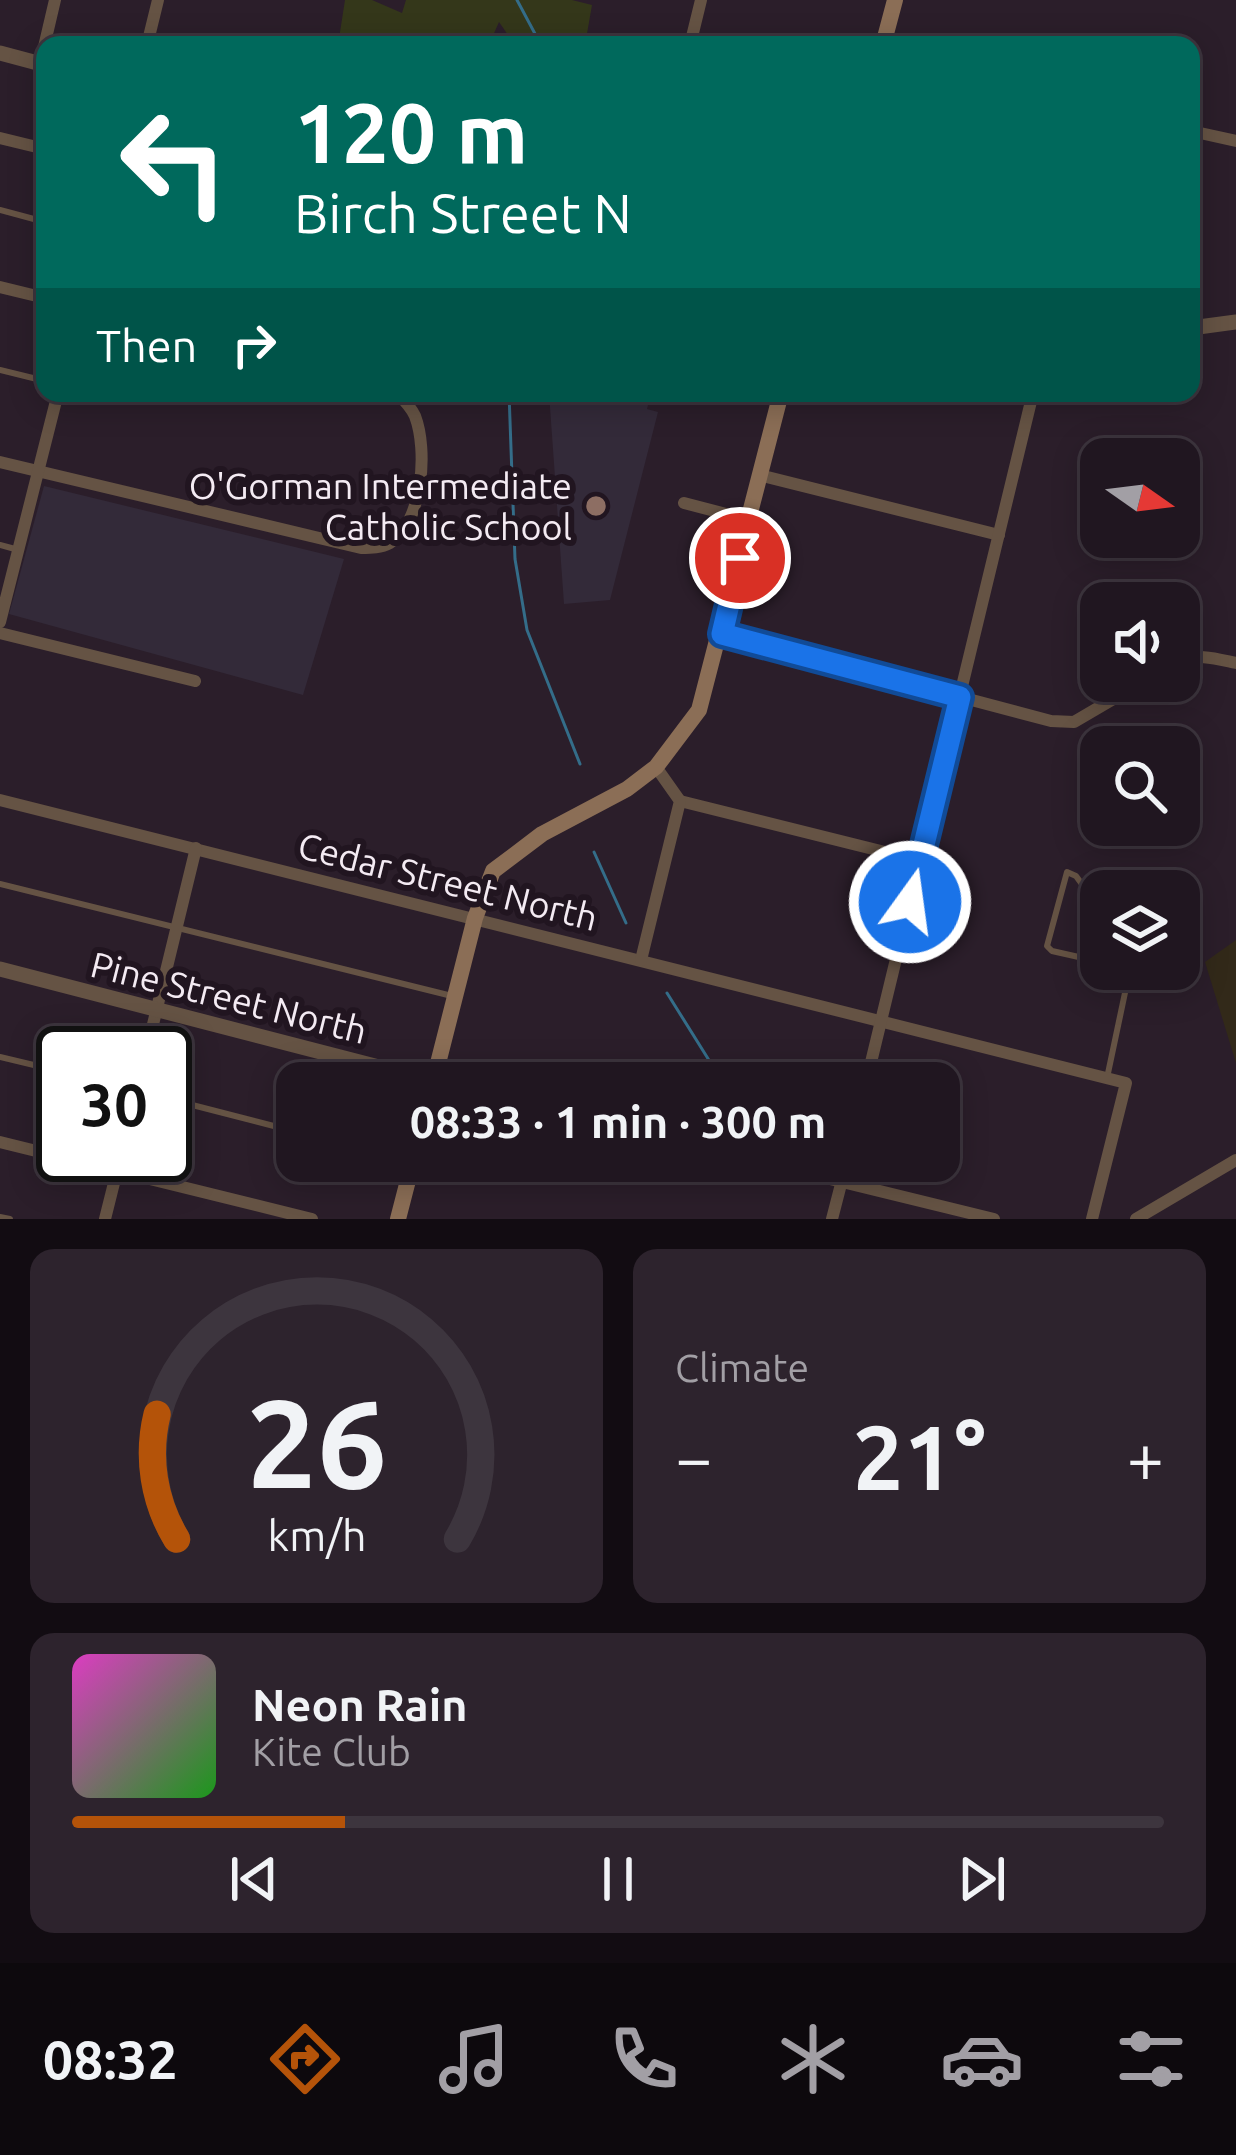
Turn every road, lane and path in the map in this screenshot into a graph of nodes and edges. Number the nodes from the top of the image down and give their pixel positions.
1 (55, 0) edge
2 (158, 0) edge
3 (701, 0) edge
4 (895, 0) edge
5 (48, 36) edge
6 (149, 36) edge
7 (692, 36) edge
8 (885, 36) edge
9 (0, 53) edge
10 (36, 62) edge
11 (1200, 133) edge
12 (0, 138) edge
13 (1236, 142) edge
14 (36, 147) edge
15 (0, 210) edge
16 (36, 220) edge
17 (0, 287) edge
18 (36, 296) edge
19 (1236, 322) edge
20 (1200, 327) edge
21 (0, 370) edge
22 (36, 379) edge
23 (56, 402) edge
24 (404, 402) edge
25 (779, 402) edge
26 (1031, 402) edge
27 (0, 462) edge
28 (38, 472) junction
29 (760, 475) junction
30 (684, 503) dead end
31 (749, 520) junction
32 (999, 535) junction
33 (0, 545) edge
34 (19, 549) junction
35 (0, 622) edge
36 (0, 633) edge
37 (722, 634) junction
38 (1200, 659) edge
39 (1236, 663) edge
40 (195, 681) dead end
41 (960, 697) junction
42 (1108, 702) edge
43 (656, 767) junction
44 (0, 800) edge
45 (680, 801) junction
46 (196, 848) junction
47 (921, 861) junction
48 (0, 884) edge
49 (475, 918) junction
50 (177, 927) junction
51 (1081, 957) joint
52 (641, 960) junction
53 (0, 969) edge
54 (1126, 990) edge
55 (455, 997) junction
56 (157, 1009) junction
57 (881, 1022) junction
58 (153, 1026) edge
59 (0, 1057) edge
60 (360, 1062) edge
61 (440, 1062) edge
62 (871, 1062) edge
63 (36, 1066) edge
64 (1107, 1078) junction
65 (192, 1105) edge
66 (276, 1127) edge
67 (0, 1142) edge
68 (36, 1151) edge
69 (1236, 1160) edge
70 (114, 1182) edge
71 (162, 1182) edge
72 (407, 1182) edge
73 (842, 1182) joint
74 (0, 1216) edge
75 (10, 1219) edge
76 (104, 1219) edge
77 (312, 1219) edge
78 (398, 1219) edge
79 (832, 1219) edge
80 (994, 1219) edge
81 (1092, 1219) edge
82 (1136, 1219) edge

1 - 5 street
2 - 6 street
3 - 7 street
4 - 8 main road
9 - 10 street
11 - 13 street
12 - 14 street
15 - 16 lane
17 - 18 street
19 - 20 street
21 - 22 lane
23 - 28 street
24 - 28 street
25 - 29 main road
26 - 32 street
27 - 28 street
28 - 34 street
29 - 31 main road
29 - 32 street
30 - 31 street
31 - 37 main road
32 - 41 street
33 - 34 lane
34 - 35 street
36 - 40 street
37 - 41 street
37 - 43 main road
38 - 39 street
41 - 42 street
41 - 47 street
43 - 45 street
43 - 49 main road
44 - 46 street, Cedar Street North
45 - 47 street
45 - 52 street
46 - 49 street, Cedar Street North
46 - 50 street
47 - 57 street
48 - 50 lane
49 - 52 street, Cedar Street North
49 - 55 main road
50 - 55 lane
50 - 56 street
51 - 51 lane
52 - 57 street, Cedar Street North
53 - 56 street, Pine Street North
54 - 64 lane
55 - 61 main road
56 - 58 street
56 - 60 street, Pine Street North
57 - 62 street
57 - 64 street, Cedar Street North
59 - 63 lane
64 - 81 street
65 - 66 lane
67 - 68 street
69 - 82 street
70 - 76 street
71 - 77 street
72 - 78 main road
73 - 79 street
73 - 80 street
74 - 75 lane

